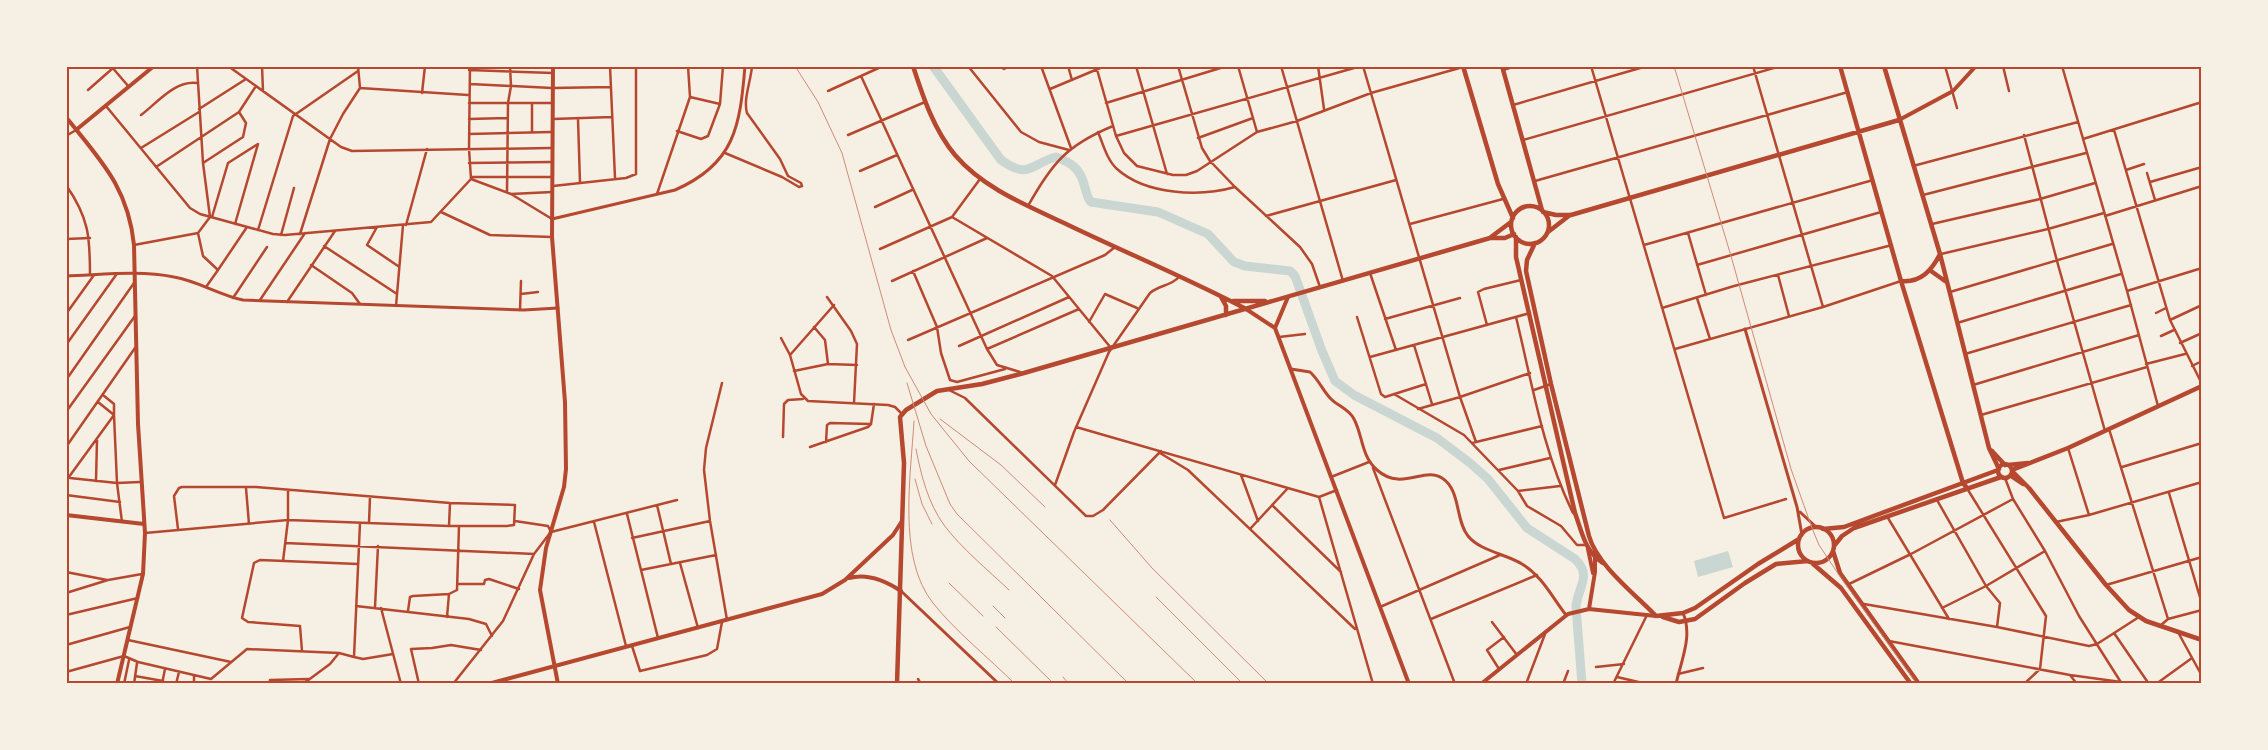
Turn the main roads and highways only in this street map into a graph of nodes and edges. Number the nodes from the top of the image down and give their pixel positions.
1 (154, 66) edge
2 (553, 66) edge
3 (913, 66) edge
4 (1463, 66) edge
5 (1840, 66) edge
6 (1884, 66) edge
7 (1976, 66) edge
8 (1502, 68) edge
9 (66, 117) edge
10 (1899, 120) junction
11 (76, 130) junction
12 (1858, 133) junction
13 (1543, 211) junction
14 (1571, 215) junction
15 (1512, 220) junction
16 (1547, 232) junction
17 (1515, 235) junction
18 (1490, 238) junction
19 (1535, 243) junction
20 (1940, 254) junction
21 (1931, 271) junction
22 (1902, 281) junction
23 (1946, 281) junction
24 (1220, 296) junction
25 (1288, 297) junction
26 (1230, 301) junction
27 (1274, 301) junction
28 (1246, 309) junction
29 (1226, 315) junction
30 (1275, 328) junction
31 (2202, 385) edge
32 (1990, 448) junction
33 (2029, 463) junction
34 (2006, 465) junction
35 (1998, 469) junction
36 (2011, 472) junction
37 (2003, 478) junction
38 (1963, 483) junction
39 (1967, 488) junction
40 (66, 515) edge
41 (902, 521) junction
42 (144, 524) junction
43 (1824, 529) junction
44 (893, 535) junction
45 (901, 537) junction
46 (1801, 537) junction
47 (1587, 547) junction
48 (1834, 548) junction
49 (1595, 551) junction
50 (1596, 559) junction
51 (1810, 562) junction
52 (1606, 565) junction
53 (1595, 578) junction
54 (845, 580) junction
55 (1736, 580) junction
56 (1740, 587) junction
57 (901, 591) junction
58 (1712, 597) junction
59 (1719, 603) junction
60 (1587, 609) junction
61 (1657, 616) junction
62 (2202, 640) edge
63 (553, 666) junction
64 (498, 682) edge
65 (118, 684) edge
66 (488, 684) edge
67 (558, 684) edge
68 (897, 684) edge
69 (1409, 684) edge
70 (1482, 684) edge
71 (1912, 684) edge
72 (1919, 684) edge

1 - 11 main road
2 - 63 main road
3 - 24 main road
4 - 15 main road
5 - 12 main road
6 - 10 main road
7 - 10 main road
8 - 13 main road
9 - 11 main road
10 - 12 main road
10 - 20 main road
11 - 42 main road
12 - 14 main road
12 - 22 main road
13 - 14 main road
13 - 15 main road
13 - 16 main road
14 - 16 main road
15 - 17 main road
15 - 18 main road
16 - 19 main road
17 - 18 main road
17 - 19 main road
17 - 47 main road
18 - 25 main road
19 - 49 main road
20 - 21 main road
20 - 23 main road
21 - 22 main road
21 - 23 main road
22 - 38 main road
23 - 32 main road
24 - 26 main road
24 - 29 main road
25 - 27 main road
25 - 30 main road
26 - 27 main road
26 - 28 main road
27 - 28 main road
28 - 29 main road
28 - 30 main road
29 - 41 main road
30 - 69 main road
31 - 33 main road
32 - 34 main road
32 - 35 main road
33 - 34 main road
33 - 36 main road
34 - 35 main road
34 - 36 main road
35 - 37 main road
35 - 38 main road
36 - 37 main road
36 - 62 main road
37 - 39 main road
38 - 39 main road
38 - 43 main road
39 - 48 main road
40 - 42 main road
41 - 44 main road
41 - 45 main road
42 - 65 main road
43 - 46 main road
43 - 48 main road
44 - 45 main road
44 - 54 main road
45 - 57 main road
46 - 51 main road
46 - 55 main road
47 - 50 main road
47 - 53 main road
48 - 51 main road
48 - 72 main road
49 - 50 main road
49 - 52 main road
50 - 52 main road
50 - 53 main road
51 - 56 main road
51 - 71 main road
52 - 61 main road
53 - 60 main road
54 - 57 main road
54 - 63 main road
55 - 56 main road
55 - 58 main road
56 - 59 main road
57 - 68 main road
58 - 59 main road
58 - 61 main road
59 - 61 main road
60 - 61 main road
60 - 70 main road
63 - 64 main road
63 - 67 main road
64 - 66 main road

